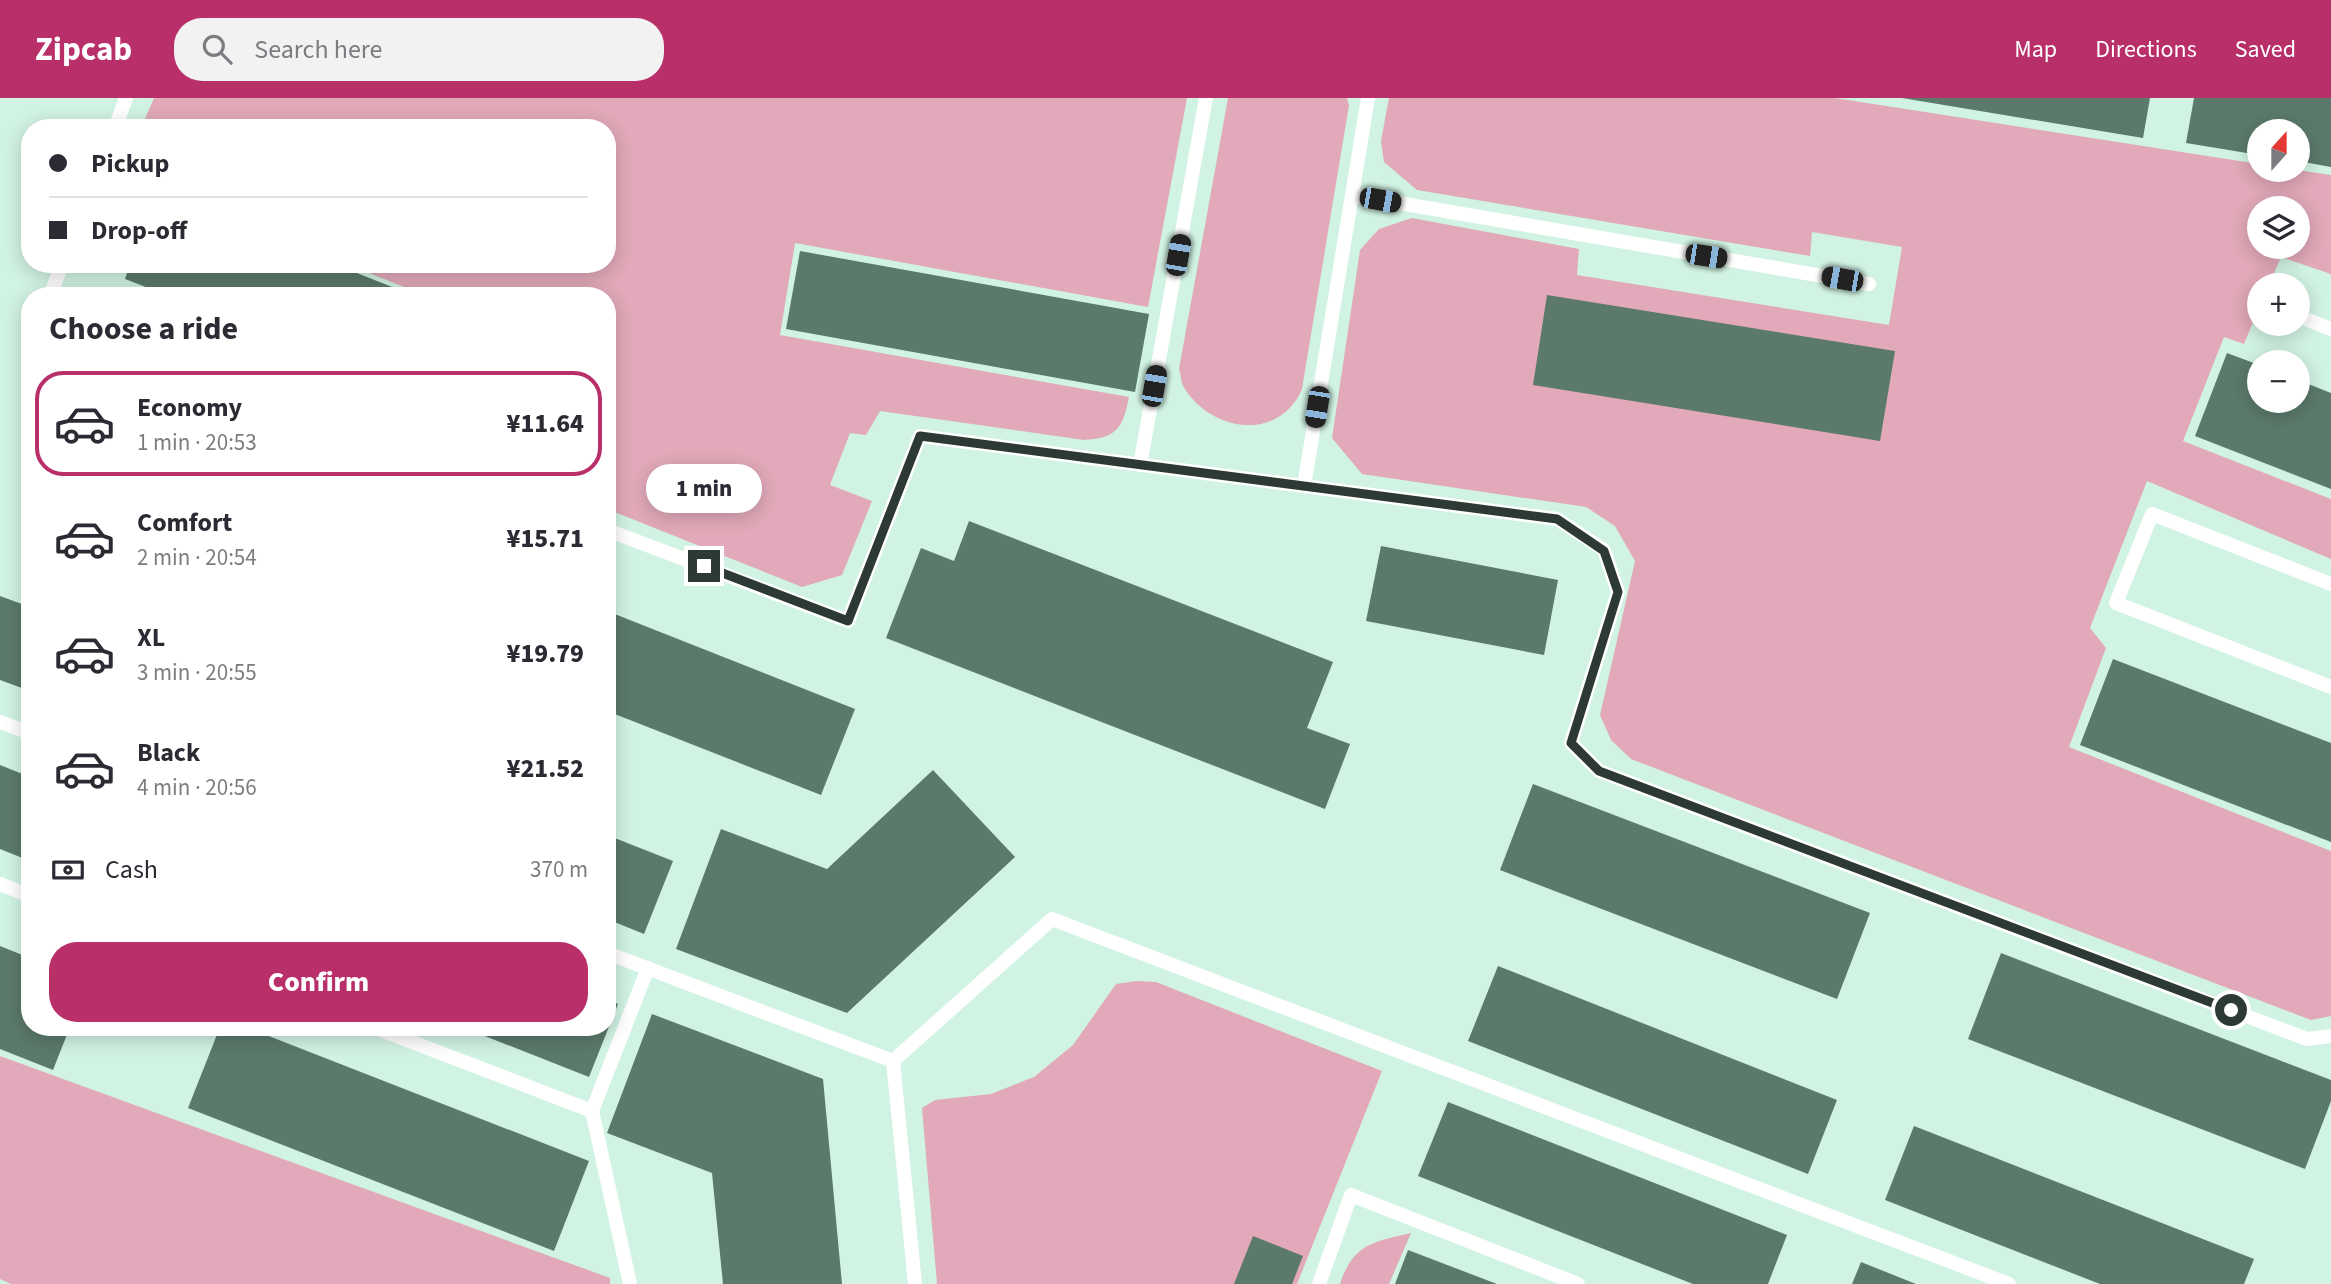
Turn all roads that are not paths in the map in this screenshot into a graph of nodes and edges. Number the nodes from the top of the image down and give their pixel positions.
1 (126, 98) edge
2 (1206, 98) edge
3 (1368, 98) edge
4 (118, 119) edge
5 (1352, 195) junction
6 (1869, 284) dead end
7 (2310, 321) edge
8 (2331, 329) edge
9 (1140, 465) junction
10 (1304, 486) junction
11 (616, 533) edge
12 (2331, 584) edge
13 (2331, 687) edge
14 (0, 722) edge
15 (21, 730) edge
16 (0, 884) edge
17 (21, 892) edge
18 (616, 956) edge
19 (648, 968) junction
20 (396, 1036) edge
21 (2331, 1036) edge
22 (893, 1061) junction
23 (592, 1111) junction
24 (630, 1284) edge
25 (915, 1284) edge
26 (1320, 1284) edge
27 (1578, 1284) edge
28 (2009, 1284) edge

1 - 4 lane
2 - 9 lane
3 - 5 lane
5 - 6 lane
5 - 10 lane
7 - 8 lane
9 - 10 lane
9 - 11 lane
10 - 21 lane
12 - 13 lane
14 - 15 lane
16 - 17 lane
18 - 19 lane
19 - 22 lane
19 - 23 lane
20 - 23 lane
22 - 25 lane
22 - 28 lane
23 - 24 lane
26 - 27 lane

